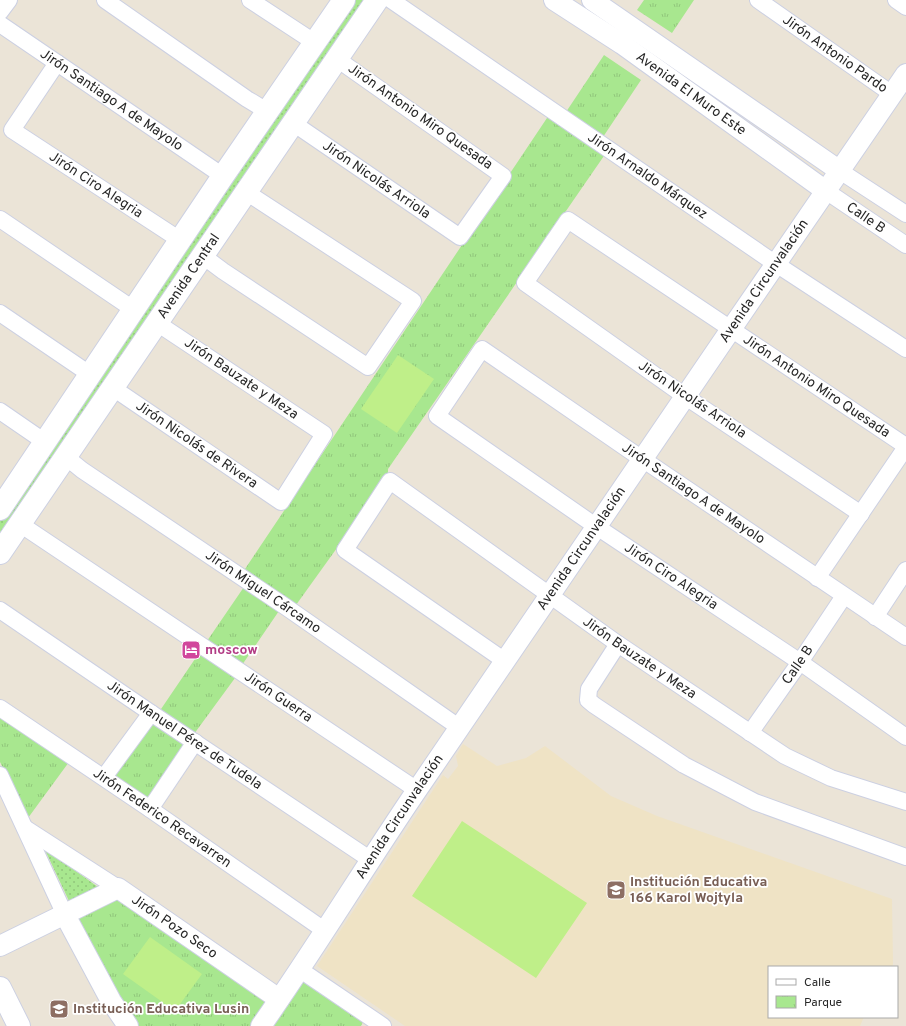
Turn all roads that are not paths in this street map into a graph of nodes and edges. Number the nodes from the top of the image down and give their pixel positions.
1 (9, 0) edge
2 (105, 0) edge
3 (250, 0) edge
4 (344, 0) edge
5 (377, 0) edge
6 (391, 0) edge
7 (554, 0) edge
8 (592, 0) edge
9 (758, 0) edge
10 (896, 0) edge
11 (906, 7) edge
12 (0, 12) edge
13 (0, 24) edge
14 (643, 34) junction
15 (314, 42) junction
16 (631, 51) junction
17 (337, 59) junction
18 (57, 63) junction
19 (906, 74) edge
20 (892, 94) junction
21 (267, 111) junction
22 (293, 123) junction
23 (840, 170) junction
24 (223, 176) junction
25 (826, 191) junction
26 (246, 192) junction
27 (906, 214) edge
28 (0, 219) edge
29 (568, 220) joint
30 (460, 237) joint
31 (180, 240) junction
32 (906, 245) edge
33 (203, 256) junction
34 (776, 264) junction
35 (133, 309) junction
36 (0, 313) edge
37 (157, 323) junction
38 (732, 329) junction
39 (482, 349) joint
40 (906, 349) edge
41 (91, 375) junction
42 (113, 388) junction
43 (686, 397) junction
44 (0, 411) edge
45 (45, 442) junction
46 (906, 447) edge
47 (66, 457) junction
48 (642, 460) junction
49 (280, 502) joint
50 (0, 508) edge
51 (861, 514) junction
52 (20, 524) junction
53 (597, 527) junction
54 (0, 554) edge
55 (906, 570) edge
56 (817, 578) junction
57 (549, 595) junction
58 (844, 596) junction
59 (0, 610) edge
60 (875, 617) junction
61 (906, 638) edge
62 (618, 644) junction
63 (505, 661) junction
64 (800, 662) junction
65 (0, 708) edge
66 (151, 713) junction
67 (460, 728) junction
68 (750, 733) junction
69 (906, 737) edge
70 (195, 742) junction
71 (0, 775) edge
72 (104, 777) junction
73 (417, 790) junction
74 (906, 802) edge
75 (150, 808) junction
76 (25, 828) junction
77 (906, 857) edge
78 (371, 860) junction
79 (118, 888) junction
80 (65, 914) junction
81 (324, 930) junction
82 (0, 946) edge
83 (299, 969) junction
84 (0, 988) edge
85 (279, 1000) junction
86 (19, 1026) edge
87 (128, 1026) edge
88 (261, 1026) edge
89 (383, 1026) edge

1 - 12 street
2 - 21 street
3 - 15 street
4 - 15 main road, Avenida Central
5 - 17 main road, Avenida Central
6 - 34 street, Jirón Arnaldo Márquez
7 - 16 street, Avenida El Muro Este
8 - 14 street, Avenida El Muro Este
9 - 20 street, Jirón Antonio Pardo
10 - 11 street
13 - 18 street, Jirón Santiago A de Mayolo
14 - 16 street
14 - 23 street, Avenida El Muro Este
15 - 21 main road, Avenida Central
16 - 25 street, Avenida El Muro Este
17 - 22 main road, Avenida Central
17 - 30 street, Jirón Antonio Miro Quesada
18 - 24 street, Jirón Santiago A de Mayolo
18 - 31 street, Jirón Ciro Alegria
19 - 20 street, Avenida Circunvalación
20 - 23 street, Avenida Circunvalación
21 - 24 main road, Avenida Central
22 - 26 main road, Avenida Central
22 - 30 street, Jirón Nicolás Arriola
23 - 25 street, Avenida Circunvalación
23 - 27 street, Calle B
24 - 31 main road, Avenida Central
25 - 32 street, Calle B
25 - 34 street, Avenida Circunvalación
26 - 33 main road, Avenida Central
26 - 33 street
28 - 35 street
29 - 38 street, Jirón Antonio Miro Quesada
29 - 43 street, Jirón Nicolás Arriola
31 - 35 main road, Avenida Central
33 - 37 main road, Avenida Central
34 - 38 street, Avenida Circunvalación
34 - 40 street, Jirón Arnaldo Márquez
35 - 41 main road, Avenida Central
36 - 41 street
37 - 42 main road, Avenida Central
37 - 49 street, Jirón Bauzate y Meza
38 - 43 street, Avenida Circunvalación
38 - 46 street, Jirón Antonio Miro Quesada
39 - 48 street, Jirón Santiago A de Mayolo
39 - 53 street, Jirón Ciro Alegria
41 - 45 main road, Avenida Central
42 - 47 main road, Avenida Central
42 - 49 street, Jirón Nicolás de Rivera
43 - 48 street, Avenida Circunvalación
43 - 51 street, Jirón Nicolás Arriola
44 - 45 street
45 - 50 main road, Avenida Central
46 - 51 street
47 - 52 main road, Avenida Central
47 - 67 street, Jirón Miguel Cárcamo
48 - 53 street, Avenida Circunvalación
48 - 56 street, Jirón Santiago A de Mayolo
51 - 56 street
52 - 54 main road, Avenida Central
52 - 73 street, Jirón Guerra
53 - 57 street, Avenida Circunvalación
53 - 64 street, Jirón Ciro Alegria
55 - 60 street
56 - 58 street, Jirón Santiago A de Mayolo
57 - 62 street, Jirón Bauzate y Meza
57 - 63 street, Avenida Circunvalación
57 - 63 street, Jirón Bauzate y Meza
58 - 60 street, Jirón Santiago A de Mayolo
58 - 64 street, Calle B
59 - 66 street, Jirón Manuel Pérez de Tudela
60 - 61 street, Jirón Santiago A de Mayolo
62 - 68 street, Jirón Bauzate y Meza
62 - 77 street
63 - 67 street, Avenida Circunvalación
64 - 68 street, Calle B
64 - 69 street, Jirón Ciro Alegria
65 - 72 street, Jirón Federico Recavarren
66 - 70 street, Jirón Manuel Pérez de Tudela
66 - 72 street
67 - 73 street, Avenida Circunvalación
68 - 74 street, Jirón Bauzate y Meza
70 - 75 street
70 - 78 street, Jirón Manuel Pérez de Tudela
71 - 76 street
72 - 75 street, Jirón Federico Recavarren
73 - 78 street, Avenida Circunvalación
75 - 81 street, Jirón Federico Recavarren
76 - 79 street
76 - 80 street
78 - 81 street, Avenida Circunvalación
79 - 80 street, Jirón Pozo Seco
79 - 85 street, Jirón Pozo Seco
80 - 82 street, Jirón Pozo Seco
80 - 87 street
81 - 83 street, Avenida Circunvalación
83 - 85 street, Avenida Circunvalación
83 - 89 street
84 - 86 main road
85 - 88 street, Avenida Circunvalación

